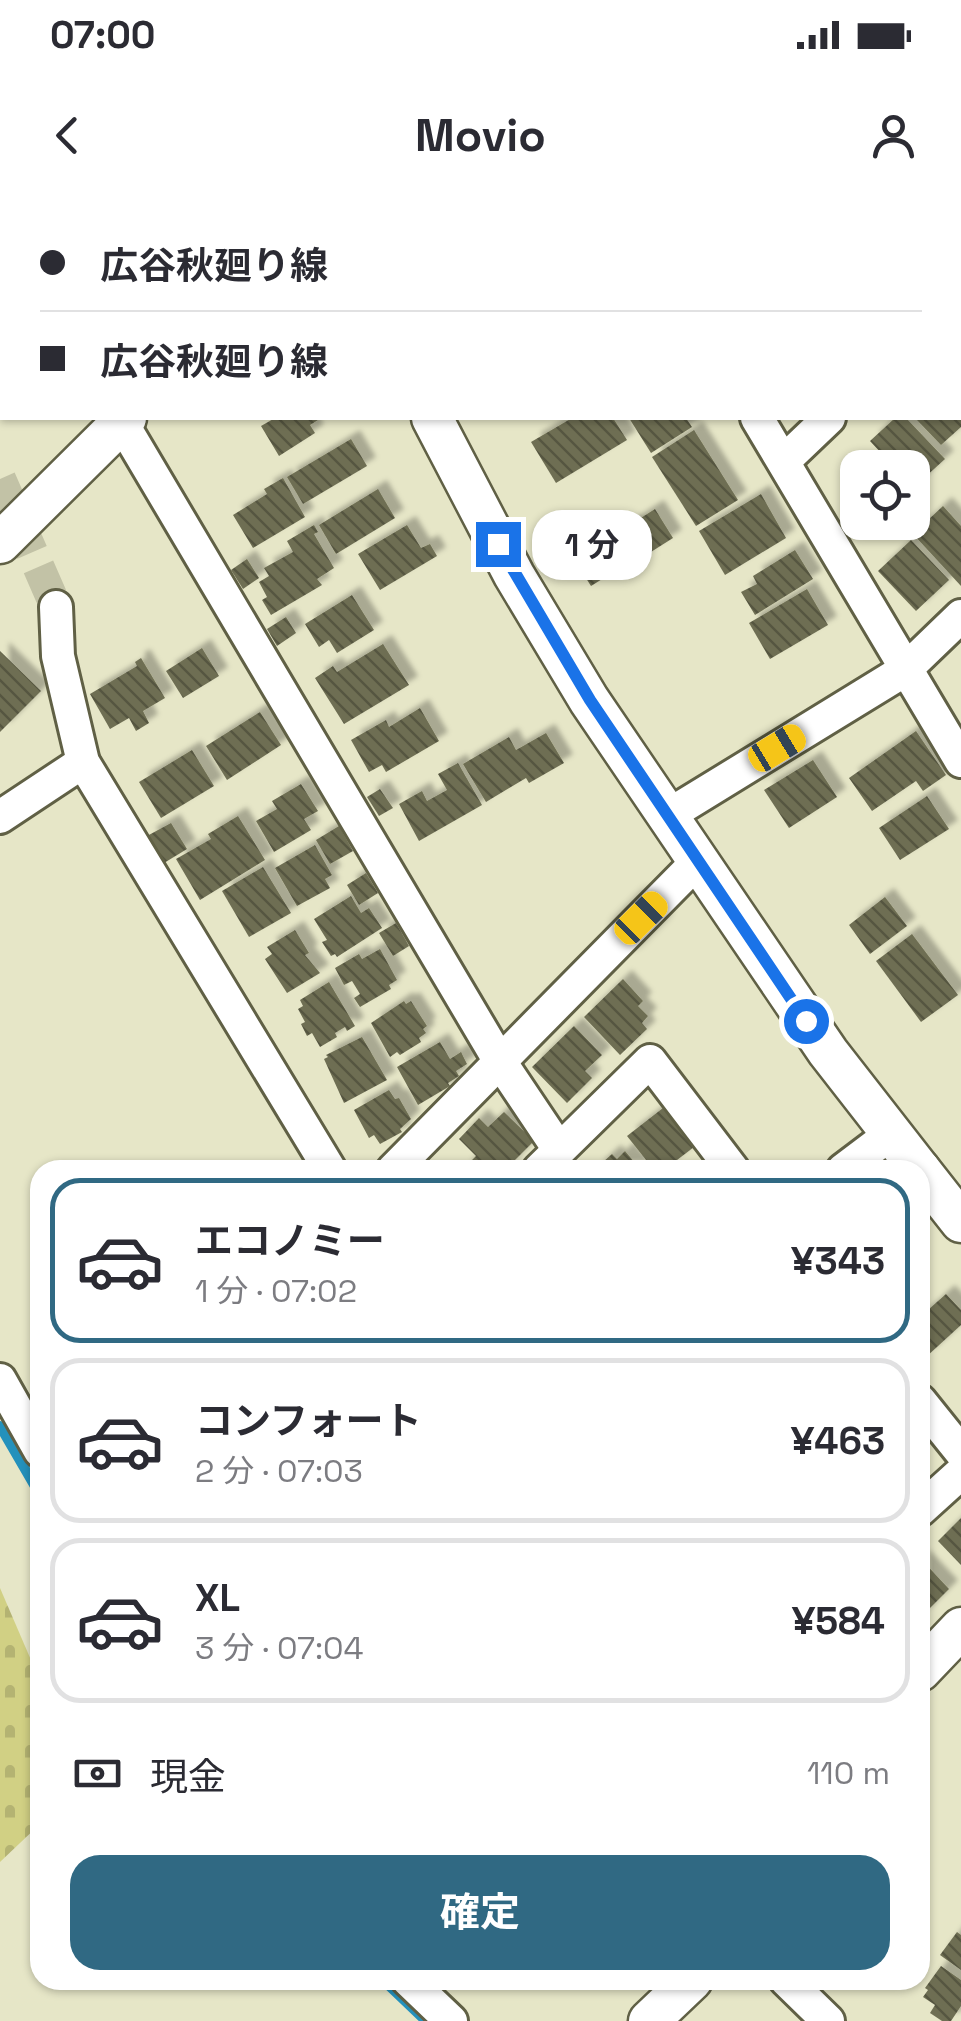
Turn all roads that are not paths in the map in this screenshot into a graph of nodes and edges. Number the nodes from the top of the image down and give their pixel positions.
1 (121, 420) edge
2 (123, 420) edge
3 (433, 420) edge
4 (758, 420) edge
5 (827, 420) edge
6 (785, 460) junction
7 (0, 543) edge
8 (56, 607) tunnel mouth
9 (961, 616) edge
10 (905, 670) junction
11 (961, 760) edge
12 (83, 762) junction
13 (666, 816) junction
14 (0, 817) edge
15 (697, 862) junction
16 (500, 1060) junction
17 (892, 1133) junction
18 (549, 1159) edge
19 (324, 1160) edge
20 (403, 1160) edge
21 (726, 1160) edge
22 (856, 1160) edge
23 (912, 1160) edge
24 (930, 1183) edge
25 (961, 1222) edge
26 (0, 1380) edge
27 (930, 1414) edge
28 (30, 1434) edge
29 (961, 1452) edge
30 (961, 1473) edge
31 (930, 1501) edge
32 (958, 1638) edge
33 (930, 1662) edge
34 (418, 1990) edge
35 (682, 1990) edge
36 (796, 1990) edge
37 (451, 2021) edge
38 (649, 2021) edge
39 (828, 2021) edge

1 - 7 street
2 - 16 street
3 - 13 street
4 - 6 street
5 - 6 street
6 - 10 street
8 - 12 street
9 - 10 street
10 - 11 street
10 - 13 street
12 - 14 street
12 - 19 street
13 - 15 street
15 - 16 street
15 - 17 street
16 - 18 street
16 - 20 street
17 - 22 street
17 - 23 street
18 - 21 street
24 - 25 street
26 - 28 street
27 - 29 street
30 - 31 street
32 - 33 street
34 - 37 street
35 - 38 street
36 - 39 street

